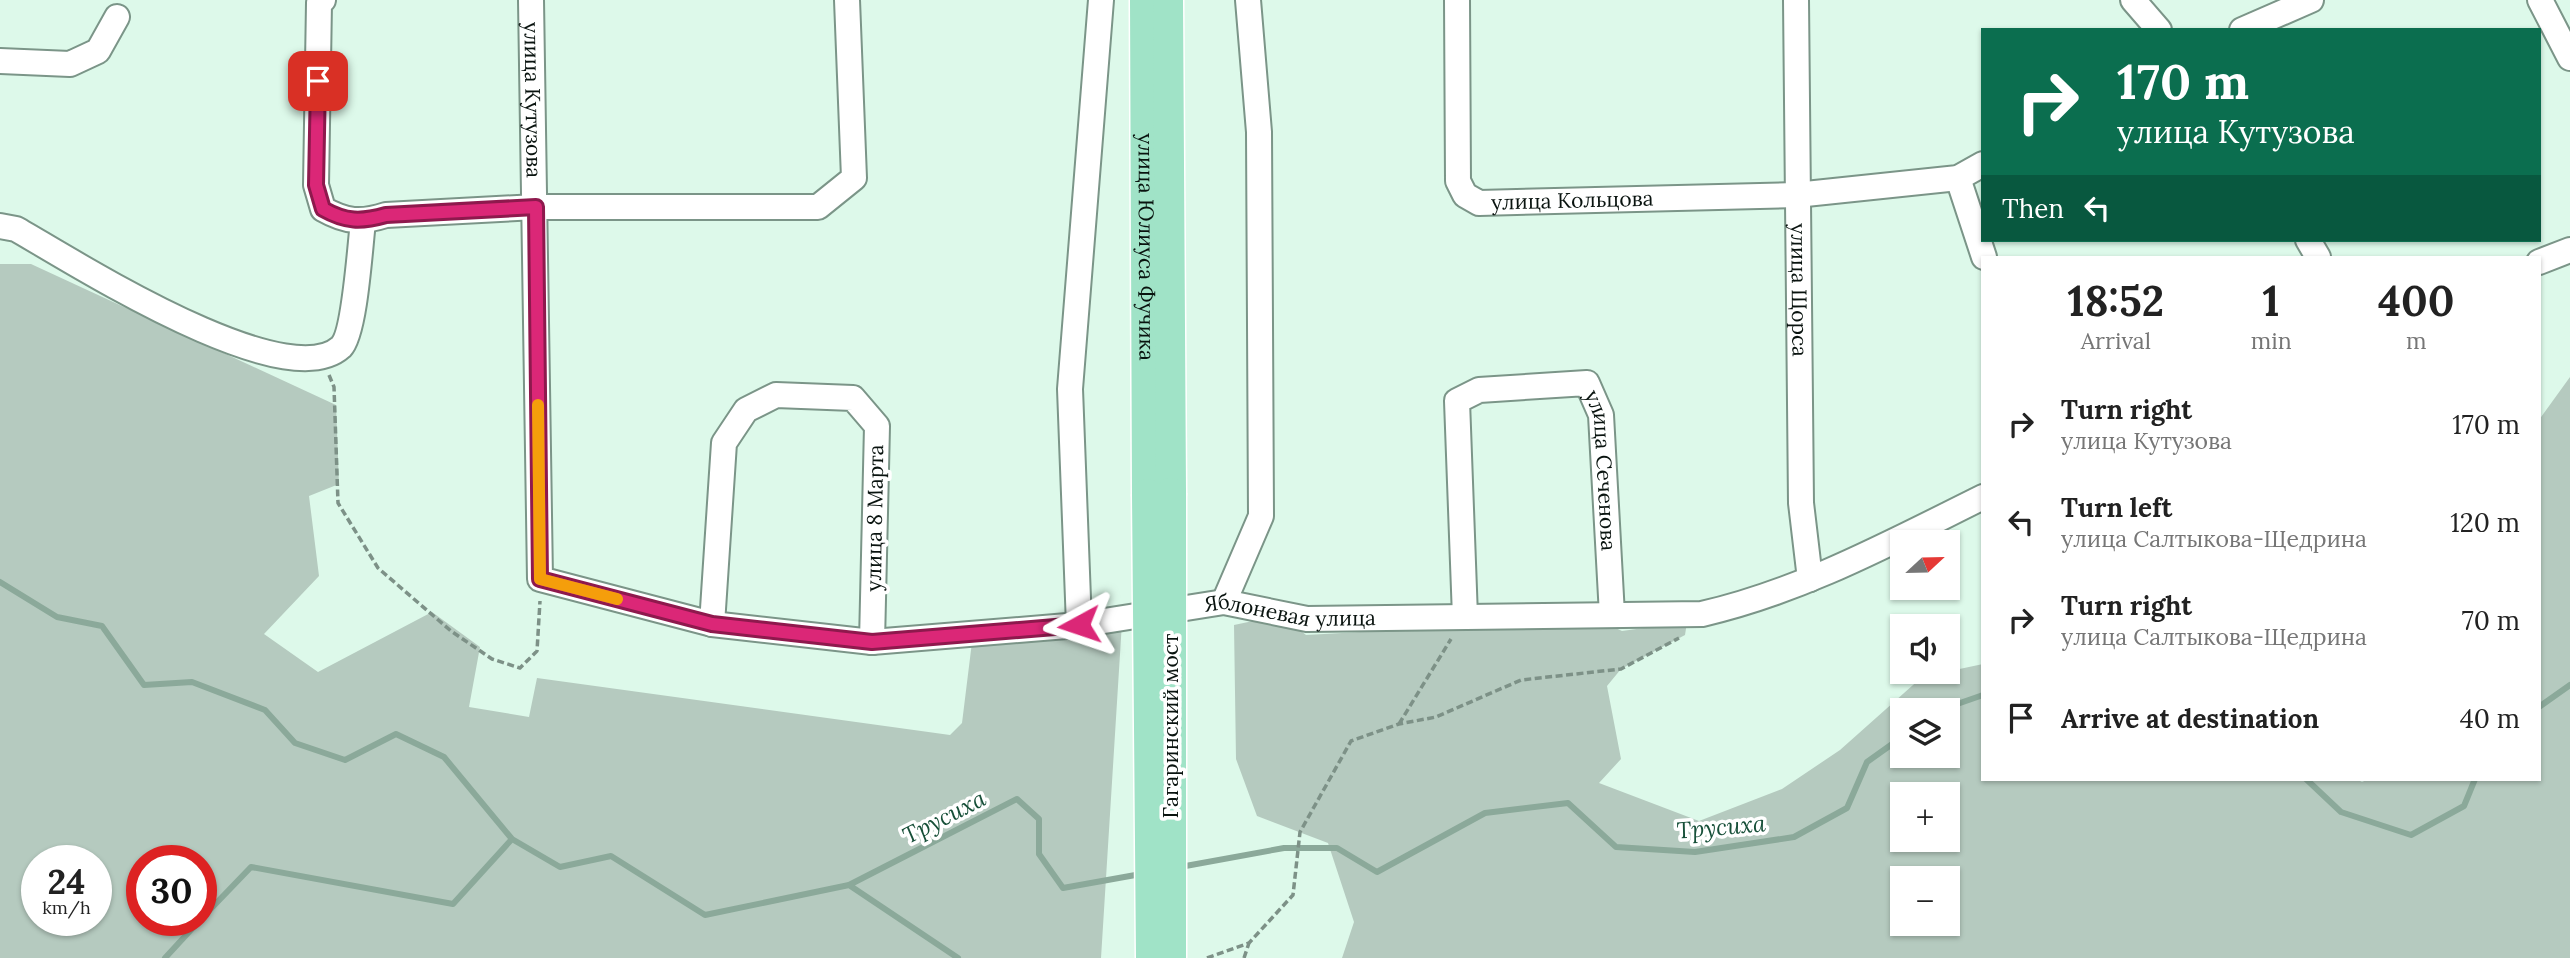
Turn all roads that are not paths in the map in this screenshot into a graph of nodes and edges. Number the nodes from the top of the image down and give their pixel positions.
1 (323, 0) edge
2 (531, 0) edge
3 (847, 0) edge
4 (1101, 0) edge
5 (1144, 0) edge
6 (1168, 0) edge
7 (1248, 0) edge
8 (1457, 0) edge
9 (1796, 0) edge
10 (2133, 0) edge
11 (2311, 0) edge
12 (2540, 0) edge
13 (117, 18) dead end
14 (2157, 28) edge
15 (2247, 28) edge
16 (2570, 58) edge
17 (0, 61) edge
18 (1981, 165) edge
19 (1958, 178) junction
20 (1796, 195) junction
21 (536, 207) junction
22 (363, 222) junction
23 (0, 226) edge
24 (2570, 250) edge
25 (1984, 256) edge
26 (2541, 260) edge
27 (1159, 494) junction
28 (1981, 498) edge
29 (540, 579) joint
30 (1810, 579) junction
31 (1224, 602) junction
32 (1612, 615) junction
33 (1465, 617) junction
34 (712, 624) junction
35 (1079, 625) junction
36 (872, 642) junction
37 (1151, 958) edge
38 (1171, 958) edge

1 - 22 street
2 - 21 street, улица Кутузова
3 - 21 street
4 - 35 street
5 - 27 main road, улица Юлиуса Фучика
6 - 27 main road, улица Юлиуса Фучика
7 - 31 street
8 - 20 street, улица Кольцова
9 - 20 street, улица Щорса
10 - 14 street
11 - 15 street
12 - 16 street
13 - 17 street
18 - 19 street
19 - 20 street, улица Кольцова
19 - 25 street
20 - 30 street, улица Щорса
21 - 22 street
21 - 29 street, улица Кутузова
22 - 23 street
24 - 26 street
27 - 37 main road, Гагаринский мост, bridge
27 - 38 main road, Гагаринский мост, bridge
28 - 30 street, Яблоневая улица
29 - 34 street, Яблоневая улица
30 - 32 street, Яблоневая улица
31 - 33 street, Яблоневая улица
31 - 35 street, Яблоневая улица
32 - 33 street, Яблоневая улица
32 - 33 street, улица Сеченова
34 - 36 street, Яблоневая улица
34 - 36 street, улица 8 Марта
35 - 36 street, Яблоневая улица

